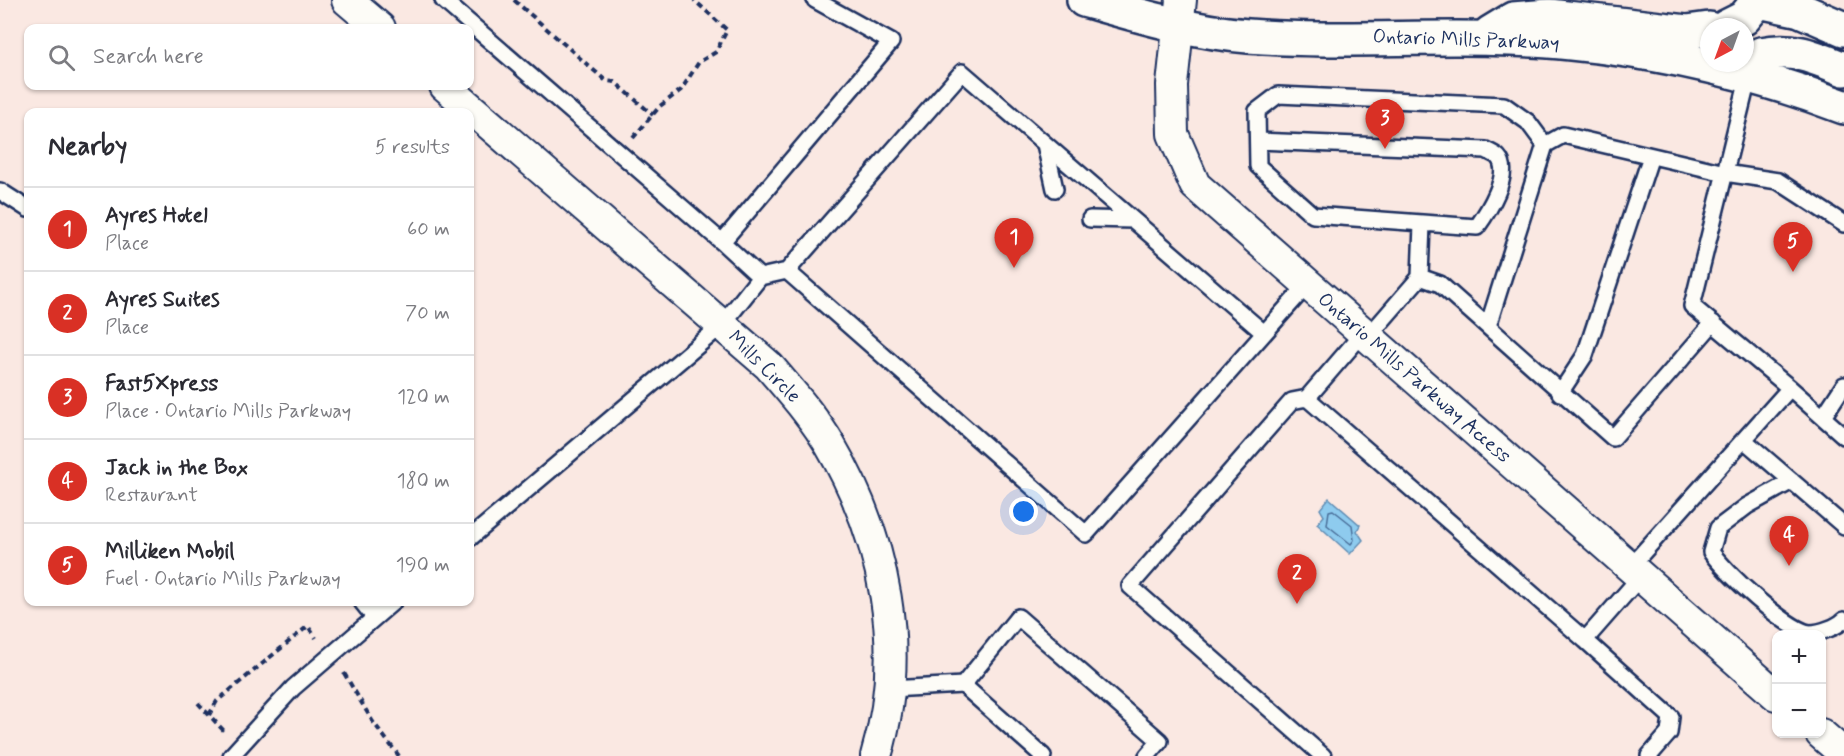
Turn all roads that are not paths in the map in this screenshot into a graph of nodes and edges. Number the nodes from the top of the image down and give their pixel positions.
1 (347, 0) edge
2 (443, 0) edge
3 (815, 0) edge
4 (1084, 0) edge
5 (1756, 0) edge
6 (1180, 12) edge
7 (1744, 18) edge
8 (375, 24) edge
9 (470, 24) edge
10 (474, 27) edge
11 (1844, 29) edge
12 (1700, 30) edge
13 (1481, 38) junction
14 (1844, 69) edge
15 (1749, 75) junction
16 (450, 90) edge
17 (1844, 106) edge
18 (470, 108) edge
19 (474, 111) edge
20 (1258, 141) junction
21 (1046, 144) junction
22 (1545, 145) junction
23 (1651, 156) junction
24 (1725, 173) junction
25 (1055, 189) dead end
26 (0, 191) edge
27 (24, 206) edge
28 (1090, 219) dead end
29 (1133, 220) junction
30 (1422, 224) junction
31 (1844, 224) edge
32 (722, 242) junction
33 (787, 271) junction
34 (760, 277) junction
35 (1420, 277) junction
36 (1307, 285) junction
37 (1713, 323) junction
38 (722, 325) junction
39 (1488, 326) junction
40 (1264, 333) junction
41 (1365, 335) junction
42 (1844, 385) edge
43 (1790, 388) junction
44 (1560, 393) junction
45 (1307, 398) junction
46 (1823, 417) junction
47 (1844, 436) edge
48 (1744, 440) junction
49 (1792, 482) junction
50 (1844, 526) edge
51 (474, 535) edge
52 (1635, 571) junction
53 (365, 606) edge
54 (388, 606) edge
55 (374, 617) junction
56 (1844, 620) edge
57 (1585, 640) junction
58 (963, 685) junction
59 (890, 689) junction
60 (1772, 691) edge
61 (1826, 738) edge
62 (235, 753) edge
63 (1844, 754) edge
64 (876, 756) edge
65 (1043, 756) edge
66 (1147, 756) edge
67 (1323, 756) edge
68 (1649, 756) edge

1 - 8 street
2 - 9 lane
3 - 32 lane
4 - 6 main road, Ontario Mills Parkway
5 - 7 main road
5 - 11 main road
6 - 13 main road, Ontario Mills Parkway
6 - 36 street, Ontario Mills Parkway Access
10 - 32 lane
12 - 13 main road
13 - 15 main road, Ontario Mills Parkway
14 - 15 main road
15 - 17 main road, Ontario Mills Parkway
15 - 24 lane
16 - 18 street, Mills Circle
19 - 38 street, Mills Circle
20 - 22 lane
20 - 30 lane
20 - 30 lane
21 - 25 lane
21 - 29 lane
21 - 33 lane
22 - 23 lane
22 - 39 lane
23 - 24 lane
23 - 44 lane
24 - 31 lane
24 - 37 lane
26 - 27 lane
28 - 29 lane
29 - 40 lane
30 - 35 lane
32 - 34 lane
33 - 34 lane
33 - 40 lane
34 - 38 lane
35 - 39 lane
35 - 41 lane
36 - 40 lane
36 - 41 street, Ontario Mills Parkway Access
37 - 43 lane
37 - 44 lane
38 - 51 lane
38 - 59 street, Mills Circle
39 - 44 lane
41 - 45 lane
41 - 52 street, Ontario Mills Parkway Access
42 - 46 lane
43 - 46 lane
43 - 48 lane
45 - 57 lane
45 - 67 lane
46 - 47 lane
48 - 49 lane
48 - 52 lane
49 - 50 lane
49 - 56 lane
52 - 57 lane
52 - 60 street, Ontario Mills Parkway Access
53 - 55 lane
54 - 55 lane
55 - 62 lane
57 - 68 lane
58 - 59 lane
58 - 65 lane
58 - 66 lane
59 - 64 street, Mills Circle
61 - 63 street

